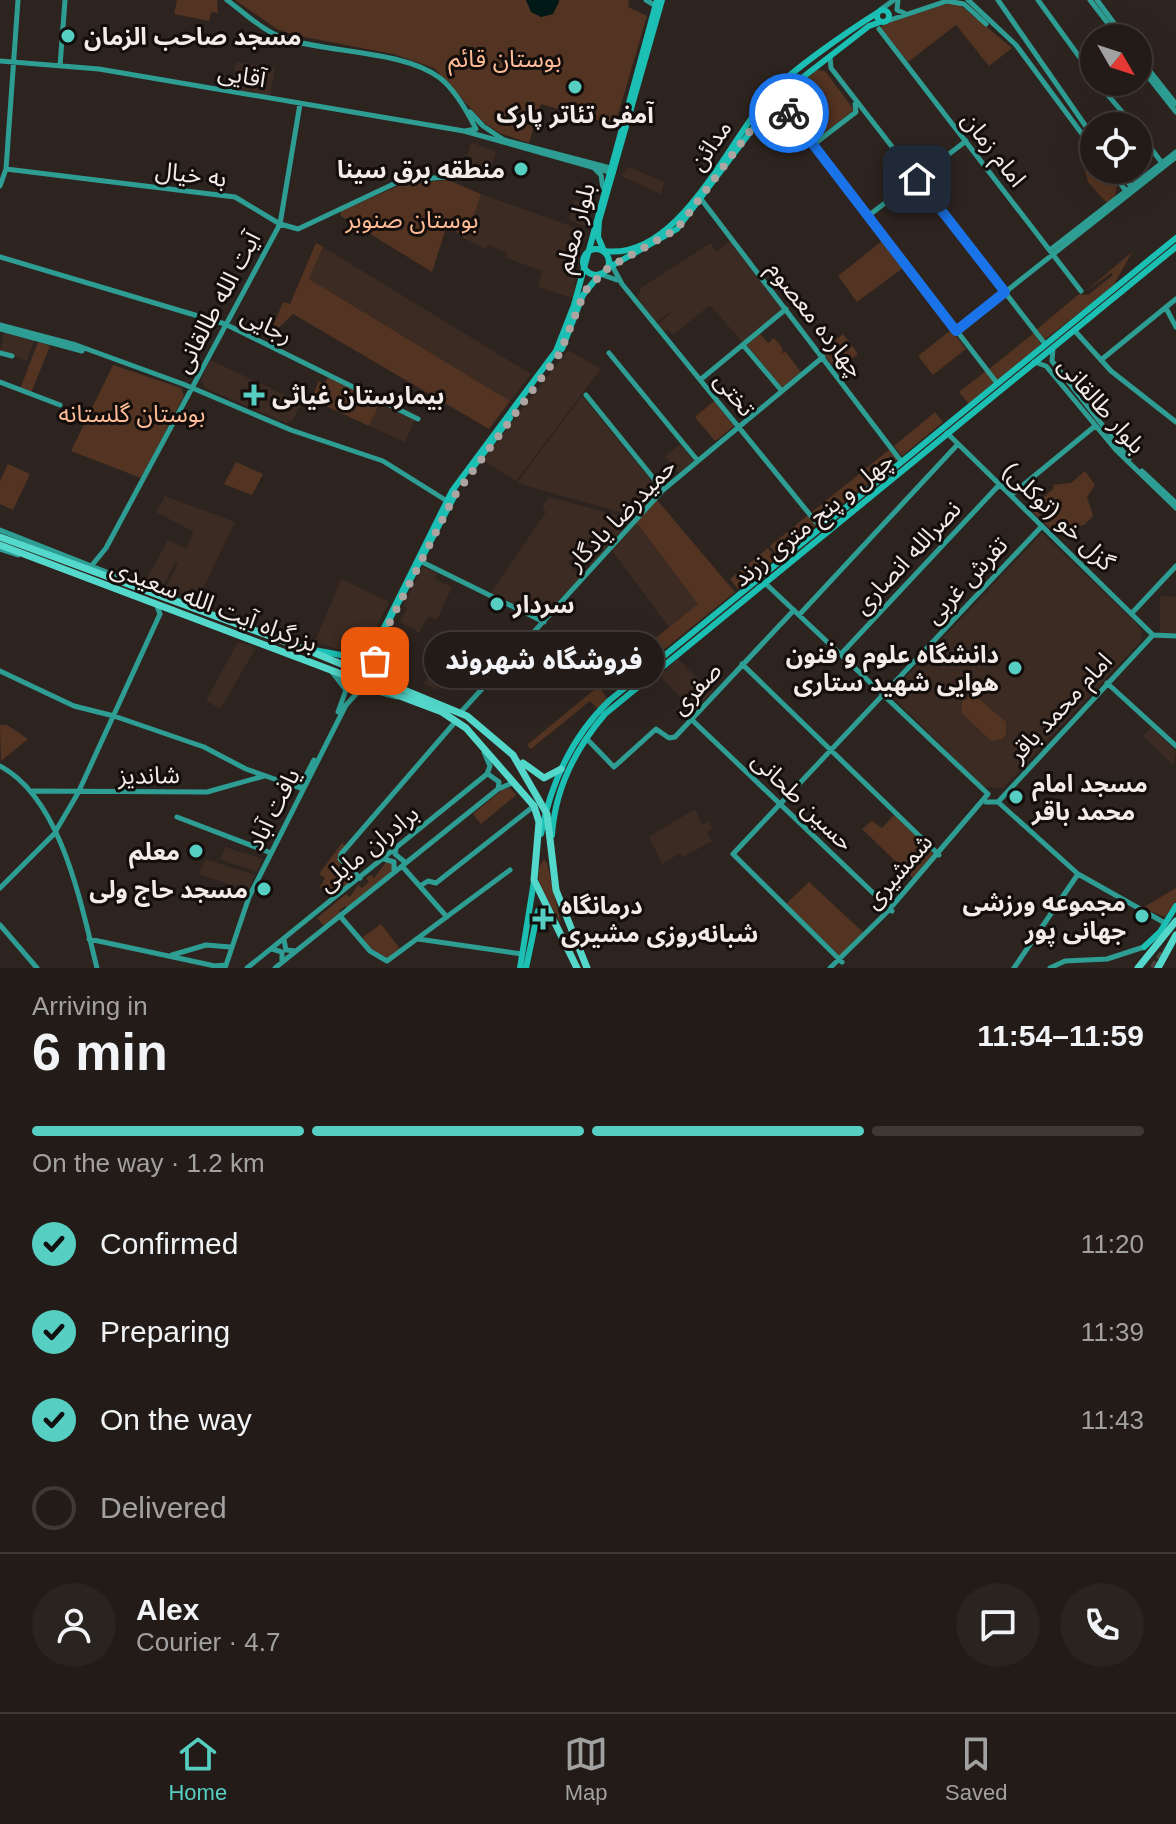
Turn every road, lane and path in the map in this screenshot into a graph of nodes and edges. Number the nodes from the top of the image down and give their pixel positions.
1 (18, 0) edge
2 (65, 0) edge
3 (229, 0) edge
4 (646, 0) edge
5 (896, 0) edge
6 (970, 0) edge
7 (998, 0) edge
8 (1038, 0) edge
9 (1090, 0) edge
10 (1097, 0) edge
11 (659, 2) edge
12 (879, 11) junction
13 (906, 13) junction
14 (882, 24) junction
15 (1108, 24) edge
16 (1115, 24) edge
17 (1016, 45) junction
18 (830, 56) junction
19 (1080, 58) edge
20 (0, 61) edge
21 (13, 63) junction
22 (818, 65) junction
23 (60, 66) junction
24 (828, 66) junction
25 (1152, 74) edge
26 (1152, 82) edge
27 (1109, 96) edge
28 (300, 103) junction
29 (771, 103) junction
30 (1176, 104) edge
31 (464, 108) junction
32 (1122, 112) edge
33 (1176, 112) edge
34 (1080, 118) edge
35 (484, 127) junction
36 (476, 129) junction
37 (464, 131) junction
38 (1080, 131) edge
39 (478, 137) junction
40 (966, 141) junction
41 (813, 145) junction
42 (1152, 150) edge
43 (1176, 154) edge
44 (1162, 163) junction
45 (593, 168) junction
46 (610, 168) junction
47 (6, 169) junction
48 (1152, 171) edge
49 (449, 173) dead end
50 (917, 179) junction
51 (1124, 184) edge
52 (1127, 184) edge
53 (1136, 184) edge
54 (0, 186) edge
55 (603, 188) junction
56 (1130, 190) junction
57 (701, 199) junction
58 (868, 216) junction
59 (280, 224) junction
60 (1176, 238) edge
61 (1176, 247) edge
62 (604, 251) junction
63 (1051, 252) junction
64 (0, 257) edge
65 (584, 258) junction
66 (620, 261) junction
67 (610, 265) junction
68 (600, 274) junction
69 (617, 275) junction
70 (622, 284) junction
71 (585, 291) junction
72 (1081, 291) dead end
73 (1005, 292) junction
74 (576, 297) junction
75 (1176, 299) edge
76 (1166, 308) junction
77 (786, 309) junction
78 (1089, 312) junction
79 (225, 324) junction
80 (1073, 326) junction
81 (0, 327) edge
82 (1176, 327) edge
83 (956, 331) junction
84 (1045, 344) junction
85 (743, 345) junction
86 (1054, 346) junction
87 (0, 353) edge
88 (609, 353) dead end
89 (12, 356) dead end
90 (823, 357) junction
91 (1101, 360) junction
92 (1034, 362) junction
93 (1049, 364) junction
94 (199, 375) junction
95 (700, 380) junction
96 (0, 382) edge
97 (997, 383) junction
98 (192, 388) junction
99 (781, 390) junction
100 (205, 393) junction
101 (586, 395) dead end
102 (60, 405) dead end
103 (418, 419) dead end
104 (1176, 422) edge
105 (738, 426) junction
106 (1095, 426) junction
107 (947, 433) junction
108 (958, 444) junction
109 (1125, 457) junction
110 (698, 461) junction
111 (901, 461) junction
112 (1000, 484) junction
113 (663, 490) junction
114 (1011, 495) junction
115 (447, 501) junction
116 (1176, 506) edge
117 (1042, 526) junction
118 (820, 527) junction
119 (0, 530) edge
120 (0, 537) edge
121 (0, 547) edge
122 (106, 548) junction
123 (422, 562) junction
124 (93, 564) junction
125 (1176, 566) edge
126 (775, 568) junction
127 (110, 571) junction
128 (762, 580) junction
129 (140, 588) junction
130 (746, 592) junction
131 (166, 593) junction
132 (189, 606) junction
133 (796, 612) junction
134 (1132, 613) junction
135 (163, 615) junction
136 (230, 620) junction
137 (544, 622) junction
138 (1145, 625) junction
139 (227, 632) junction
140 (264, 633) junction
141 (1153, 635) junction
142 (1176, 636) edge
143 (258, 643) junction
144 (1144, 644) junction
145 (305, 649) junction
146 (371, 654) junction
147 (841, 654) junction
148 (140, 664) junction
149 (742, 664) junction
150 (328, 669) junction
151 (0, 671) edge
152 (1107, 683) junction
153 (393, 684) junction
154 (346, 692) junction
155 (374, 692) junction
156 (354, 694) junction
157 (884, 695) junction
158 (400, 697) junction
159 (121, 706) junction
160 (114, 716) junction
161 (458, 716) junction
162 (691, 719) junction
163 (125, 720) junction
164 (489, 735) junction
165 (586, 738) junction
166 (480, 745) junction
167 (1176, 746) edge
168 (830, 750) junction
169 (513, 755) junction
170 (0, 766) edge
171 (561, 769) junction
172 (487, 774) junction
173 (264, 776) junction
174 (565, 778) junction
175 (513, 783) junction
176 (295, 786) junction
177 (553, 787) junction
178 (303, 789) junction
179 (498, 789) junction
180 (33, 791) junction
181 (78, 793) junction
182 (990, 794) junction
183 (1002, 794) junction
184 (986, 802) junction
185 (998, 802) junction
186 (780, 804) junction
187 (534, 806) junction
188 (545, 811) junction
189 (177, 817) dead end
190 (970, 817) junction
191 (52, 836) junction
192 (539, 842) junction
193 (396, 848) junction
194 (271, 853) junction
195 (938, 854) junction
196 (383, 859) junction
197 (404, 864) junction
198 (552, 869) junction
199 (510, 870) dead end
200 (394, 873) junction
201 (1078, 874) junction
202 (360, 878) junction
203 (534, 878) junction
204 (420, 886) junction
205 (0, 888) edge
206 (1176, 906) edge
207 (538, 911) junction
208 (890, 912) junction
209 (552, 913) junction
210 (340, 916) junction
211 (447, 917) junction
212 (528, 919) junction
213 (1176, 921) edge
214 (1165, 923) junction
215 (0, 925) edge
216 (1176, 935) edge
217 (287, 936) junction
218 (89, 939) junction
219 (417, 939) junction
220 (230, 947) junction
221 (1144, 947) joint
222 (271, 949) junction
223 (297, 950) junction
224 (522, 954) junction
225 (180, 955) junction
226 (843, 959) junction
227 (281, 963) junction
228 (223, 967) edge
229 (37, 968) edge
230 (97, 968) edge
231 (247, 968) edge
232 (275, 968) edge
233 (523, 968) edge
234 (577, 968) edge
235 (587, 968) edge
236 (833, 968) edge
237 (1014, 968) edge
238 (1050, 968) edge
239 (1138, 968) edge
240 (1158, 968) edge

1 - 21 street
2 - 23 street
3 - 31 street
4 - 11 street
5 - 12 street, مدائن
5 - 13 street
6 - 17 street
7 - 34 street
8 - 19 street
9 - 15 street
10 - 16 street
11 - 46 main road, بلوار معلم
12 - 14 main road
12 - 14 main road
12 - 62 main road, مدائن
13 - 14 street
13 - 17 street
14 - 18 main road, مدائن
14 - 40 street, امام زمان
17 - 38 street
18 - 22 main road, مدائن
18 - 24 street
20 - 21 street, آقایی
21 - 23 street, آقایی
21 - 47 street
22 - 24 street
22 - 29 main road, مدائن
23 - 28 street, آقایی
24 - 41 street
24 - 50 street
25 - 30 street
26 - 33 street
27 - 32 street
28 - 37 street, آقایی
28 - 59 street, آیت الله طالقانی
29 - 41 street
29 - 57 main road, مدائن
31 - 35 street
31 - 36 street
35 - 36 street, آقایی
35 - 39 street
35 - 46 street
36 - 37 street, آقایی
36 - 39 street
37 - 39 street, آقایی
39 - 45 street, آقایی
40 - 50 street
40 - 63 street, امام زمان
41 - 58 street
42 - 44 street
43 - 44 street
43 - 56 street
44 - 48 street
45 - 46 street, آقایی
45 - 55 street
46 - 55 main road, بلوار معلم
46 - 62 main road, بلوار معلم
47 - 54 street
47 - 59 street, به خیال
49 - 59 street
50 - 58 street
50 - 73 street
51 - 56 street
52 - 56 street
53 - 56 street
55 - 65 main road, بلوار معلم
56 - 63 street
57 - 66 main road, مدائن
57 - 77 street, چهارده معصوم
58 - 83 street
59 - 79 street, آیت الله طالقانی
60 - 78 main road, چهل و پنج متری زرند
61 - 78 main road, چهل و پنج متری زرند
62 - 65 main road
62 - 67 main road
63 - 72 street, امام زمان
63 - 73 street
64 - 79 street, رجایی
65 - 68 main road
65 - 74 main road, بلوار معلم
66 - 67 main road, مدائن
66 - 69 main road
67 - 68 main road
67 - 69 street, تختی
68 - 70 street, تختی
68 - 71 main road, بلوار معلم
69 - 70 street, تختی
70 - 95 street, تختی
71 - 74 main road
71 - 123 main road, بلوار معلم
73 - 83 street
73 - 84 street
74 - 115 main road, بلوار معلم
75 - 76 street
76 - 82 street
76 - 91 street
77 - 85 street
77 - 90 street, چهارده معصوم
78 - 80 main road, چهل و پنج متری زرند
79 - 94 street, آیت الله طالقانی
79 - 103 street, رجایی
80 - 84 main road, چهل و پنج متری زرند
80 - 86 main road, چهل و پنج متری زرند
80 - 91 street
81 - 98 street
83 - 97 street
84 - 97 main road, چهل و پنج متری زرند
85 - 95 street
85 - 99 street
86 - 92 main road, چهل و پنج متری زرند
86 - 93 street, بلوار طالقانی
87 - 89 street
88 - 110 street
90 - 99 street, حمیدرضا یادگار
90 - 111 street, چهارده معصوم
91 - 104 street
92 - 93 street, بلوار طالقانی
92 - 107 main road, چهل و پنج متری زرند
93 - 106 street, بلوار طالقانی
93 - 109 street, بلوار طالقانی
94 - 98 street, آیت الله طالقانی
94 - 100 street
95 - 105 street, تختی
96 - 102 street
97 - 111 main road, چهل و پنج متری زرند
98 - 100 street
98 - 122 street, آیت الله طالقانی
99 - 105 street, حمیدرضا یادگار
100 - 115 street
101 - 113 street
105 - 110 street, حمیدرضا یادگار
105 - 118 street, تختی
106 - 109 street, بلوار طالقانی
106 - 114 street
107 - 108 street, گزل خو (توکلی)
107 - 126 main road, چهل و پنج متری زرند
108 - 112 street, گزل خو (توکلی)
108 - 133 street, صفری
109 - 116 street, بلوار طالقانی
110 - 113 street, حمیدرضا یادگار
111 - 118 main road, چهل و پنج متری زرند
112 - 114 street, گزل خو (توکلی)
112 - 147 street, نصرالله انصاری
113 - 137 street, حمیدرضا یادگار
114 - 117 street, گزل خو (توکلی)
115 - 146 main road, بلوار معلم
117 - 134 street, گزل خو (توکلی)
117 - 157 street, تفرش غربی
118 - 126 main road, چهل و پنج متری زرند
119 - 124 street, بزرگراه آیت الله سعیدی
120 - 129 highway, بزرگراه آیت الله سعیدی
121 - 135 highway, بزرگراه آیت الله سعیدی
122 - 124 street, آیت الله طالقانی
122 - 127 street
123 - 137 street
123 - 146 main road, بلوار معلم
124 - 127 street, بزرگراه آیت الله سعیدی
125 - 134 street
126 - 128 main road, چهل و پنج متری زرند
127 - 131 street, بزرگراه آیت الله سعیدی
128 - 130 main road, چهل و پنج متری زرند
128 - 133 street
129 - 131 highway
129 - 132 highway, بزرگراه آیت الله سعیدی
130 - 165 main road, چهل و پنج متری زرند
130 - 171 main road, چهل و پنج متری زرند
131 - 132 street, بزرگراه آیت الله سعیدی
132 - 136 highway, بزرگراه آیت الله سعیدی
133 - 147 street
133 - 149 street, صفری
134 - 138 street, گزل خو (توکلی)
135 - 139 highway, بزرگراه آیت الله سعیدی
135 - 148 street
136 - 139 highway
136 - 140 highway, بزرگراه آیت الله سعیدی
137 - 161 street, حمیدرضا یادگار
138 - 141 street, گزل خو (توکلی)
138 - 144 street
139 - 143 highway, بزرگراه آیت الله سعیدی
140 - 143 highway
140 - 145 highway, بزرگراه آیت الله سعیدی
141 - 142 street
141 - 144 street, امام محمد باقر
143 - 150 highway, بزرگراه آیت الله سعیدی
144 - 152 street, امام محمد باقر
145 - 146 main road
145 - 153 highway, بزرگراه آیت الله سعیدی
146 - 153 main road
147 - 157 street
148 - 159 street
148 - 160 street
149 - 162 street, صفری
149 - 168 street
150 - 154 street
150 - 155 street
150 - 158 highway, بزرگراه آیت الله سعیدی
151 - 160 street
152 - 167 street
152 - 183 street, امام محمد باقر
153 - 161 highway, بزرگراه آیت الله سعیدی
154 - 156 street
154 - 176 street
155 - 156 street
155 - 158 street
156 - 178 street, یافت آباد
157 - 168 street, تفرش غربی
157 - 182 street
158 - 161 highway, بزرگراه آیت الله سعیدی
159 - 160 street
159 - 163 street
160 - 163 street
160 - 181 street
161 - 164 highway, بزرگراه آیت الله سعیدی
161 - 166 highway, بزرگراه آیت الله سعیدی
161 - 202 street, حمیدرضا یادگار
162 - 165 street, صفری
162 - 186 street, حسین طحانی
163 - 173 street
164 - 166 highway
164 - 169 highway, بزرگراه آیت الله سعیدی
165 - 174 main road, چهل و پنج متری زرند
166 - 172 street
166 - 175 highway, بزرگراه آیت الله سعیدی
168 - 186 street, تفرش غربی
168 - 195 street
169 - 171 highway
169 - 188 highway, بزرگراه آیت الله سعیدی
170 - 180 street
171 - 177 main road, چهل و پنج متری زرند
172 - 179 street
172 - 193 street, برادران مایلی
173 - 176 street
173 - 181 street, شاندیز
174 - 177 main road
174 - 198 main road, چهل و پنج متری زرند
175 - 179 street
175 - 187 highway, بزرگراه آیت الله سعیدی
176 - 178 street
177 - 188 main road, چهل و پنج متری زرند
178 - 194 street, یافت آباد
179 - 197 street
180 - 181 street, شاندیز
180 - 191 street
181 - 191 street
182 - 183 street, امام محمد باقر
182 - 184 street, شمشیری
182 - 190 street, شمشیری
183 - 185 street
184 - 185 street
184 - 190 street, شمشیری
185 - 201 street
186 - 208 street, حسین طحانی
186 - 226 street, تفرش غربی
187 - 192 highway
187 - 204 street
188 - 192 main road, چهل و پنج متری زرند
188 - 198 highway, بزرگراه آیت الله سعیدی
189 - 194 street
190 - 195 street, شمشیری
191 - 205 street
191 - 218 street
192 - 203 highway
193 - 196 street, برادران مایلی
193 - 197 street
194 - 220 street, یافت آباد
195 - 208 street, شمشیری
196 - 200 street
196 - 202 street, برادران مایلی
197 - 200 street
197 - 204 street
198 - 203 highway
198 - 235 highway, بزرگراه آیت الله سعیدی
199 - 211 street
200 - 210 street
201 - 214 street
201 - 237 street
202 - 217 street, برادران مایلی
203 - 209 highway
203 - 212 main road
204 - 211 street
206 - 214 main road
207 - 209 main road
207 - 212 main road
207 - 233 main road
208 - 226 street, شمشیری
209 - 234 highway
210 - 219 street
210 - 223 street
211 - 219 street
212 - 224 main road
213 - 239 highway
214 - 221 main road
215 - 229 street
216 - 240 highway
217 - 222 street, برادران مایلی
217 - 223 street
218 - 225 street
218 - 230 street
219 - 224 street
220 - 225 street
220 - 228 street, یافت آباد
221 - 238 street
222 - 227 street
222 - 231 street, برادران مایلی
223 - 227 street
224 - 233 main road
225 - 228 street
226 - 236 street, شمشیری
227 - 232 street

